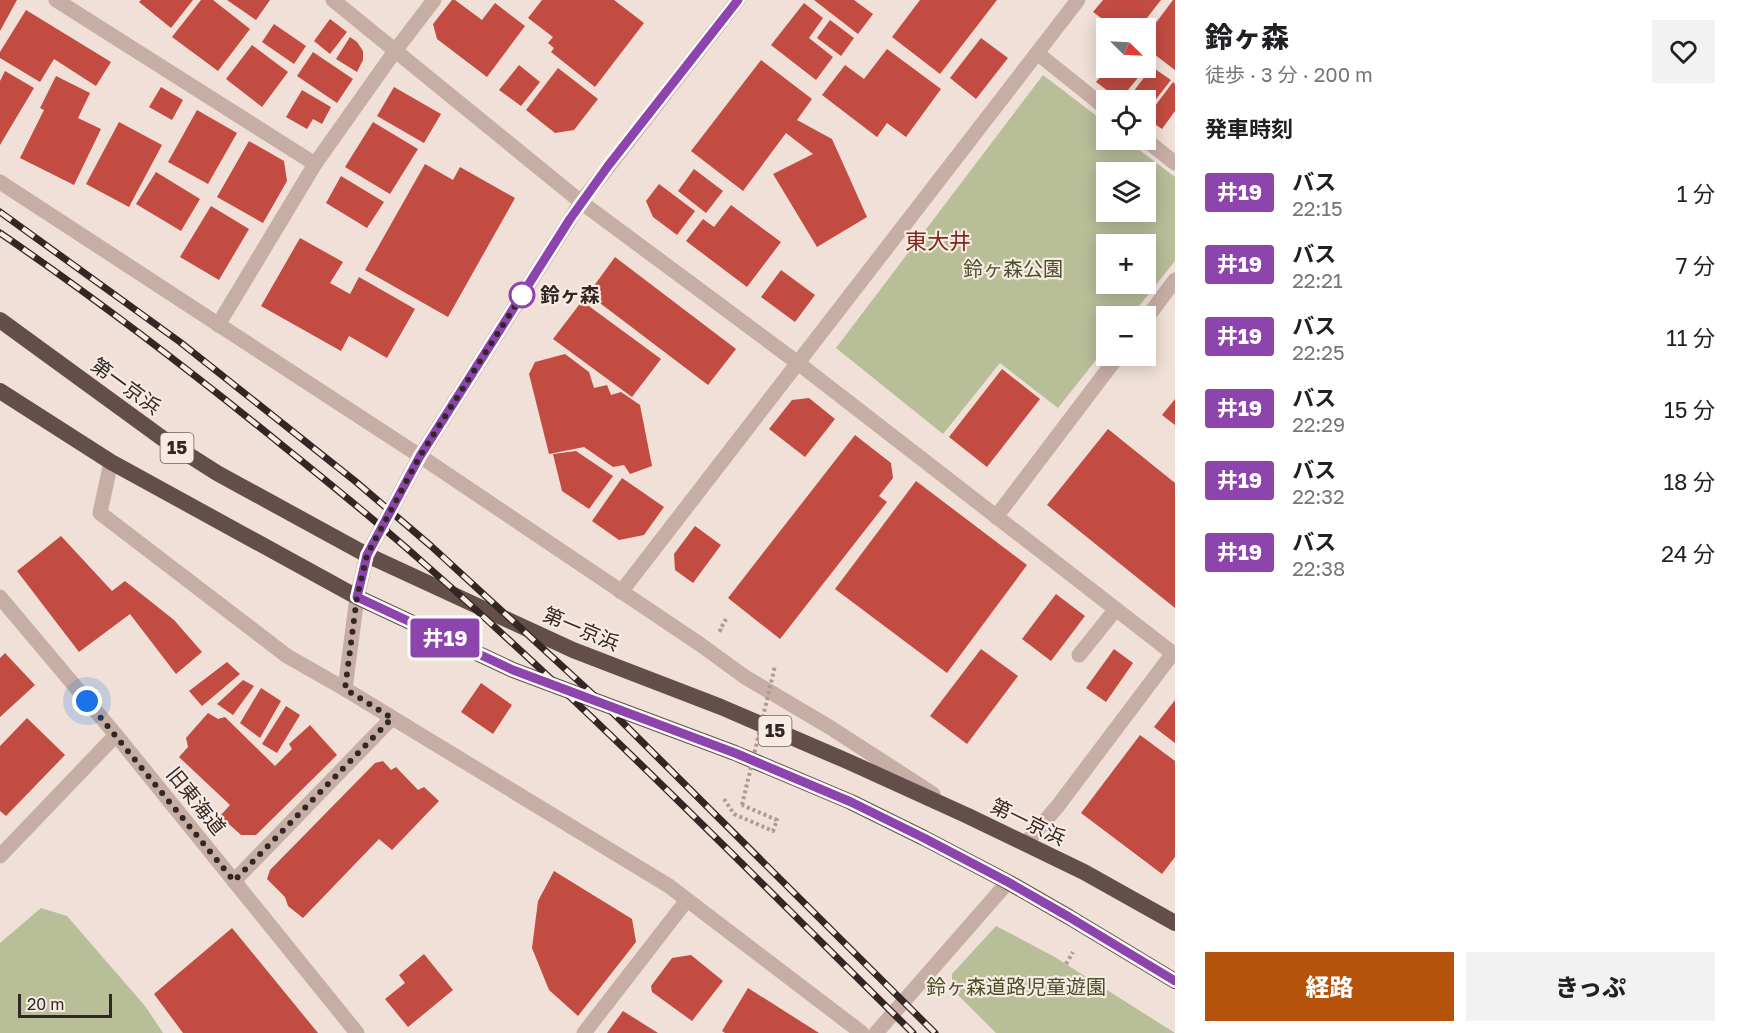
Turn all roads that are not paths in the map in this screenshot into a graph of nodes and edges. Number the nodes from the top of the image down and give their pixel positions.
1 (56, 0) edge
2 (333, 0) edge
3 (434, 0) edge
4 (738, 0) edge
5 (1078, 0) edge
6 (395, 51) junction
7 (1037, 53) junction
8 (1096, 100) edge
9 (1156, 148) edge
10 (1175, 163) edge
11 (315, 164) junction
12 (0, 183) edge
13 (581, 202) junction
14 (1175, 280) edge
15 (1156, 306) edge
16 (0, 320) edge
17 (218, 325) junction
18 (798, 363) junction
19 (1110, 366) edge
20 (0, 391) edge
21 (420, 456) junction
22 (111, 462) junction
23 (996, 517) junction
24 (367, 555) junction
25 (621, 591) junction
26 (0, 597) edge
27 (357, 597) junction
28 (1116, 609) junction
29 (1174, 653) edge
30 (1079, 655) dead end
31 (345, 689) junction
32 (392, 718) junction
33 (116, 735) junction
34 (968, 816) junction
35 (1024, 844) junction
36 (0, 856) edge
37 (234, 881) junction
38 (1008, 882) junction
39 (687, 900) junction
40 (1175, 923) edge
41 (1175, 981) edge
42 (357, 1033) edge
43 (584, 1033) edge
44 (862, 1033) edge
45 (876, 1033) edge

1 - 11 street
2 - 6 street
3 - 6 street
4 - 13 street
5 - 7 street
6 - 11 street
6 - 13 street
7 - 8 street
7 - 18 street
9 - 10 street
11 - 17 street
12 - 17 street
13 - 18 street
13 - 21 street
14 - 15 street
16 - 24 highway, 第一京浜 / 15
17 - 21 street
18 - 23 street
18 - 25 street
19 - 23 street
20 - 22 highway, 15
21 - 24 street
21 - 25 street
22 - 27 highway, 15
22 - 31 street
23 - 28 street
24 - 27 street
24 - 34 highway, 第一京浜 / 15
25 - 34 street
26 - 33 street, 旧東海道
27 - 31 street
27 - 38 highway, 15
28 - 29 street
28 - 30 street
29 - 35 street
31 - 32 street
32 - 37 street
32 - 39 street
33 - 36 street
33 - 37 street, 旧東海道
34 - 35 highway, 第一京浜 / 15
35 - 40 highway, 第一京浜 / 15
37 - 42 street, 旧東海道
38 - 41 highway, 15
38 - 45 street
39 - 43 street
39 - 44 street

